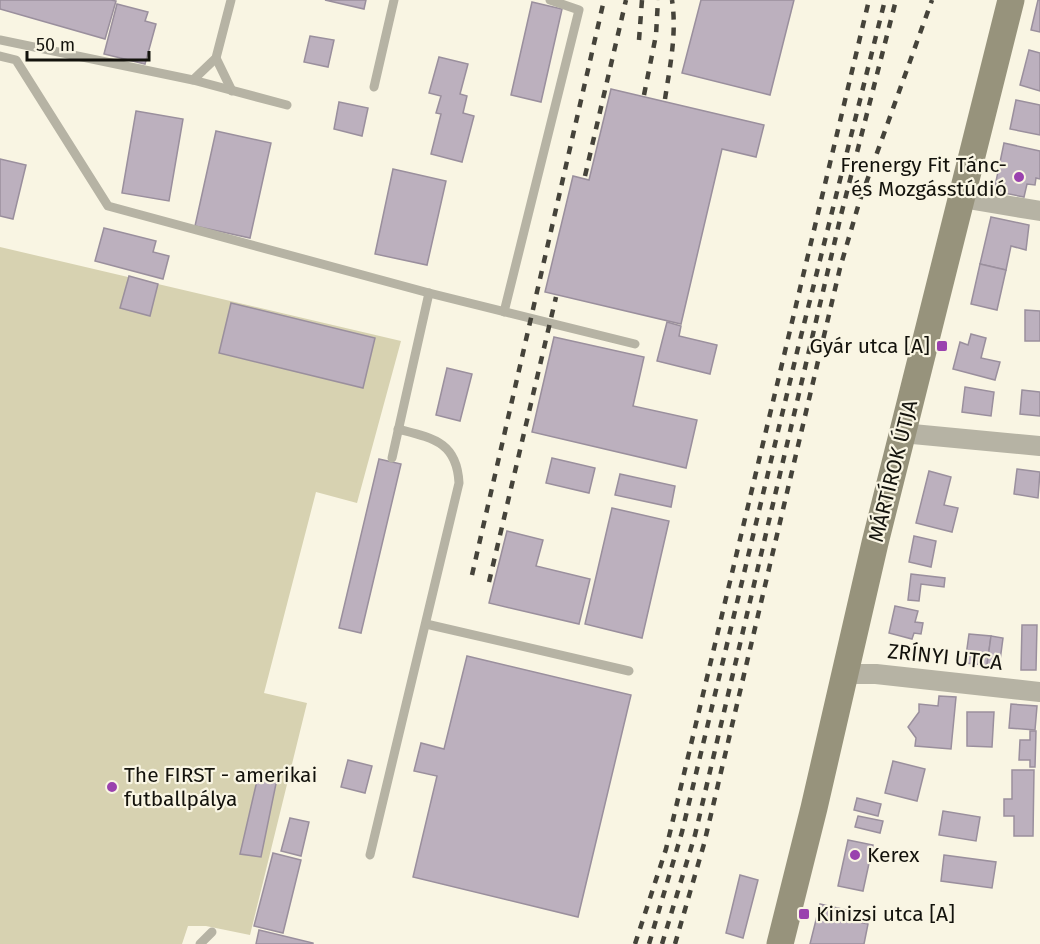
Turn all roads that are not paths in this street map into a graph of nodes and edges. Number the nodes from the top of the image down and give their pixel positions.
1 (231, 0) edge
2 (394, 0) edge
3 (550, 0) edge
4 (1011, 0) edge
5 (0, 40) edge
6 (0, 56) edge
7 (216, 58) junction
8 (192, 80) junction
9 (374, 87) dead end
10 (232, 91) junction
11 (287, 105) dead end
12 (962, 198) junction
13 (1040, 211) edge
14 (429, 293) junction
15 (504, 312) junction
16 (635, 344) dead end
17 (398, 429) junction
18 (902, 434) junction
19 (1040, 446) edge
20 (392, 458) dead end
21 (426, 624) junction
22 (629, 671) dead end
23 (845, 674) junction
24 (1040, 692) edge
25 (370, 855) dead end
26 (212, 932) dead end
27 (200, 944) edge
28 (780, 944) edge

1 - 7 lane
2 - 9 lane
3 - 15 lane
4 - 12 street, MÁRTÍROK ÚTJA
5 - 8 lane
6 - 14 lane
7 - 8 lane
7 - 10 lane
8 - 10 lane
10 - 11 lane
12 - 13 street
12 - 18 street, MÁRTÍROK ÚTJA
14 - 15 lane
14 - 17 lane
15 - 16 lane
17 - 20 lane
17 - 21 lane
18 - 19 street
18 - 23 street, MÁRTÍROK ÚTJA
21 - 22 lane
21 - 25 lane
23 - 24 street, ZRÍNYI UTCA
23 - 28 street, MÁRTÍROK ÚTJA
26 - 27 lane

